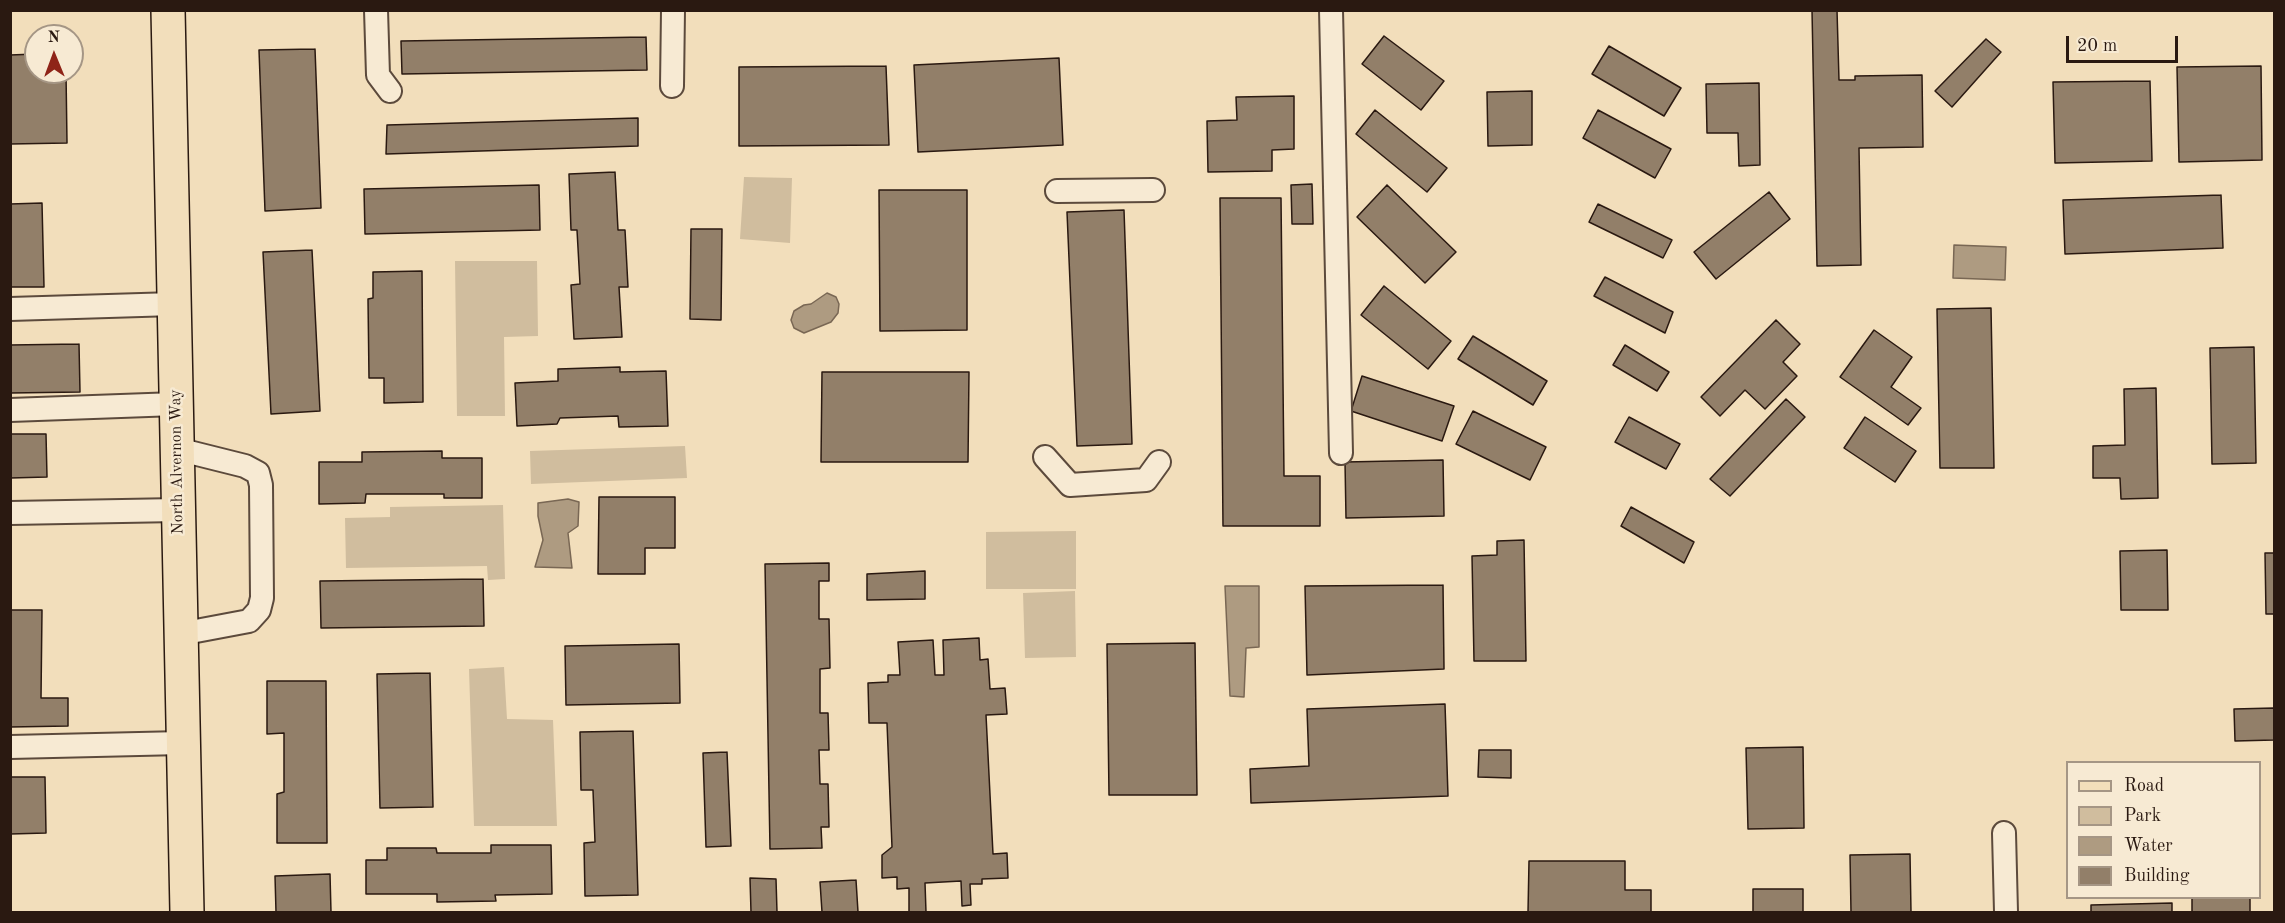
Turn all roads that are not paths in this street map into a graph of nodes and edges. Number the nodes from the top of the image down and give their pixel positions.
1 (168, 10) edge
2 (376, 10) edge
3 (673, 10) edge
4 (1331, 10) edge
5 (672, 86) dead end
6 (390, 91) dead end
7 (1153, 190) dead end
8 (1057, 191) dead end
9 (174, 304) junction
10 (10, 309) edge
11 (176, 404) junction
12 (10, 410) edge
13 (177, 449) junction
14 (1341, 453) dead end
15 (1045, 457) dead end
16 (1159, 462) dead end
17 (178, 510) junction
18 (10, 513) edge
19 (180, 634) junction
20 (182, 742) junction
21 (10, 747) edge
22 (2004, 833) dead end
23 (187, 912) edge
24 (2006, 912) edge

1 - 9 main road, North Alvernon Way
2 - 6 lane
3 - 5 lane
4 - 14 lane
7 - 8 lane
9 - 10 lane
9 - 11 main road, North Alvernon Way
11 - 12 lane
11 - 13 main road, North Alvernon Way
13 - 17 main road, North Alvernon Way
13 - 19 lane
15 - 16 lane
17 - 18 lane
17 - 19 main road, North Alvernon Way
19 - 20 main road, North Alvernon Way
20 - 21 lane
20 - 23 main road, North Alvernon Way
22 - 24 lane

